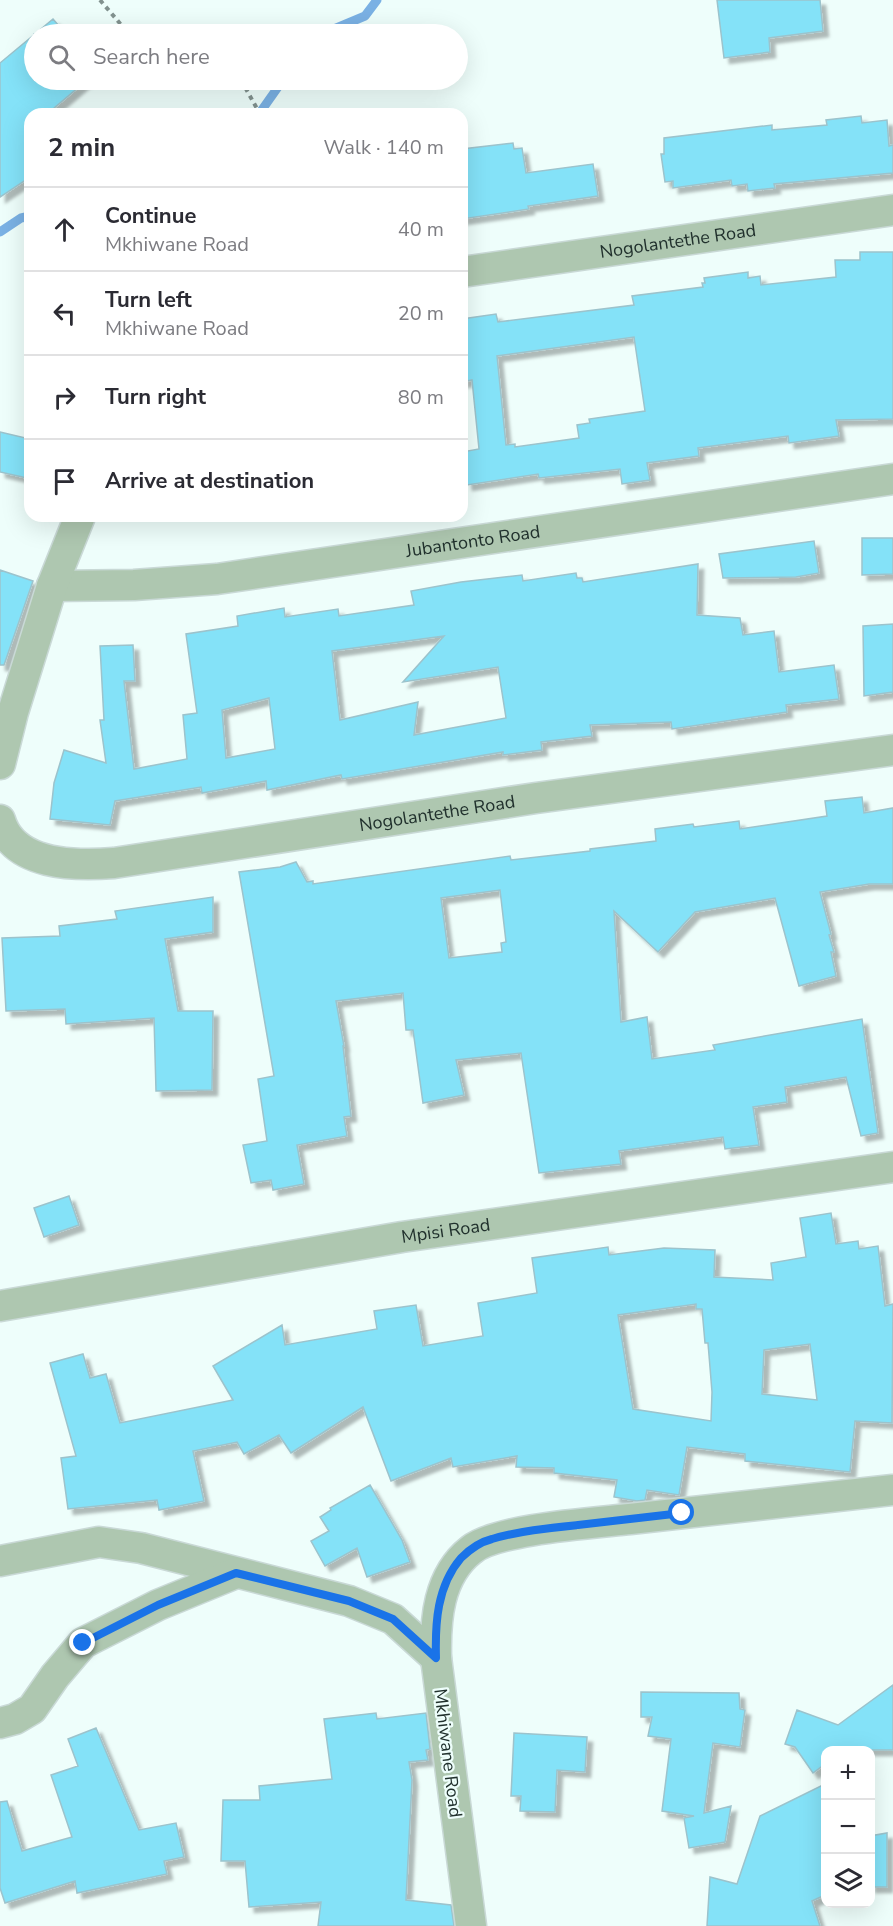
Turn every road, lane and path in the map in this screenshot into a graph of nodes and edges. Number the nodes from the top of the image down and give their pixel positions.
1 (100, 0) edge
2 (120, 24) edge
3 (247, 90) edge
4 (257, 108) edge
5 (893, 210) edge
6 (468, 271) edge
7 (893, 479) edge
8 (78, 522) edge
9 (52, 586) junction
10 (893, 750) edge
11 (0, 764) edge
12 (0, 820) edge
13 (893, 1167) edge
14 (0, 1306) edge
15 (893, 1490) edge
16 (0, 1561) edge
17 (236, 1573) junction
18 (436, 1658) junction
19 (0, 1723) edge
20 (471, 1926) edge

1 - 2 path
3 - 4 path
5 - 6 street, Nogolantethe Road
7 - 9 street, Jubantonto Road
8 - 9 street
9 - 11 street
10 - 12 street, Nogolantethe Road
13 - 14 street, Mpisi Road
15 - 18 street, Mkhiwane Road
16 - 17 street
17 - 18 street
17 - 19 street
18 - 20 street, Mkhiwane Road

